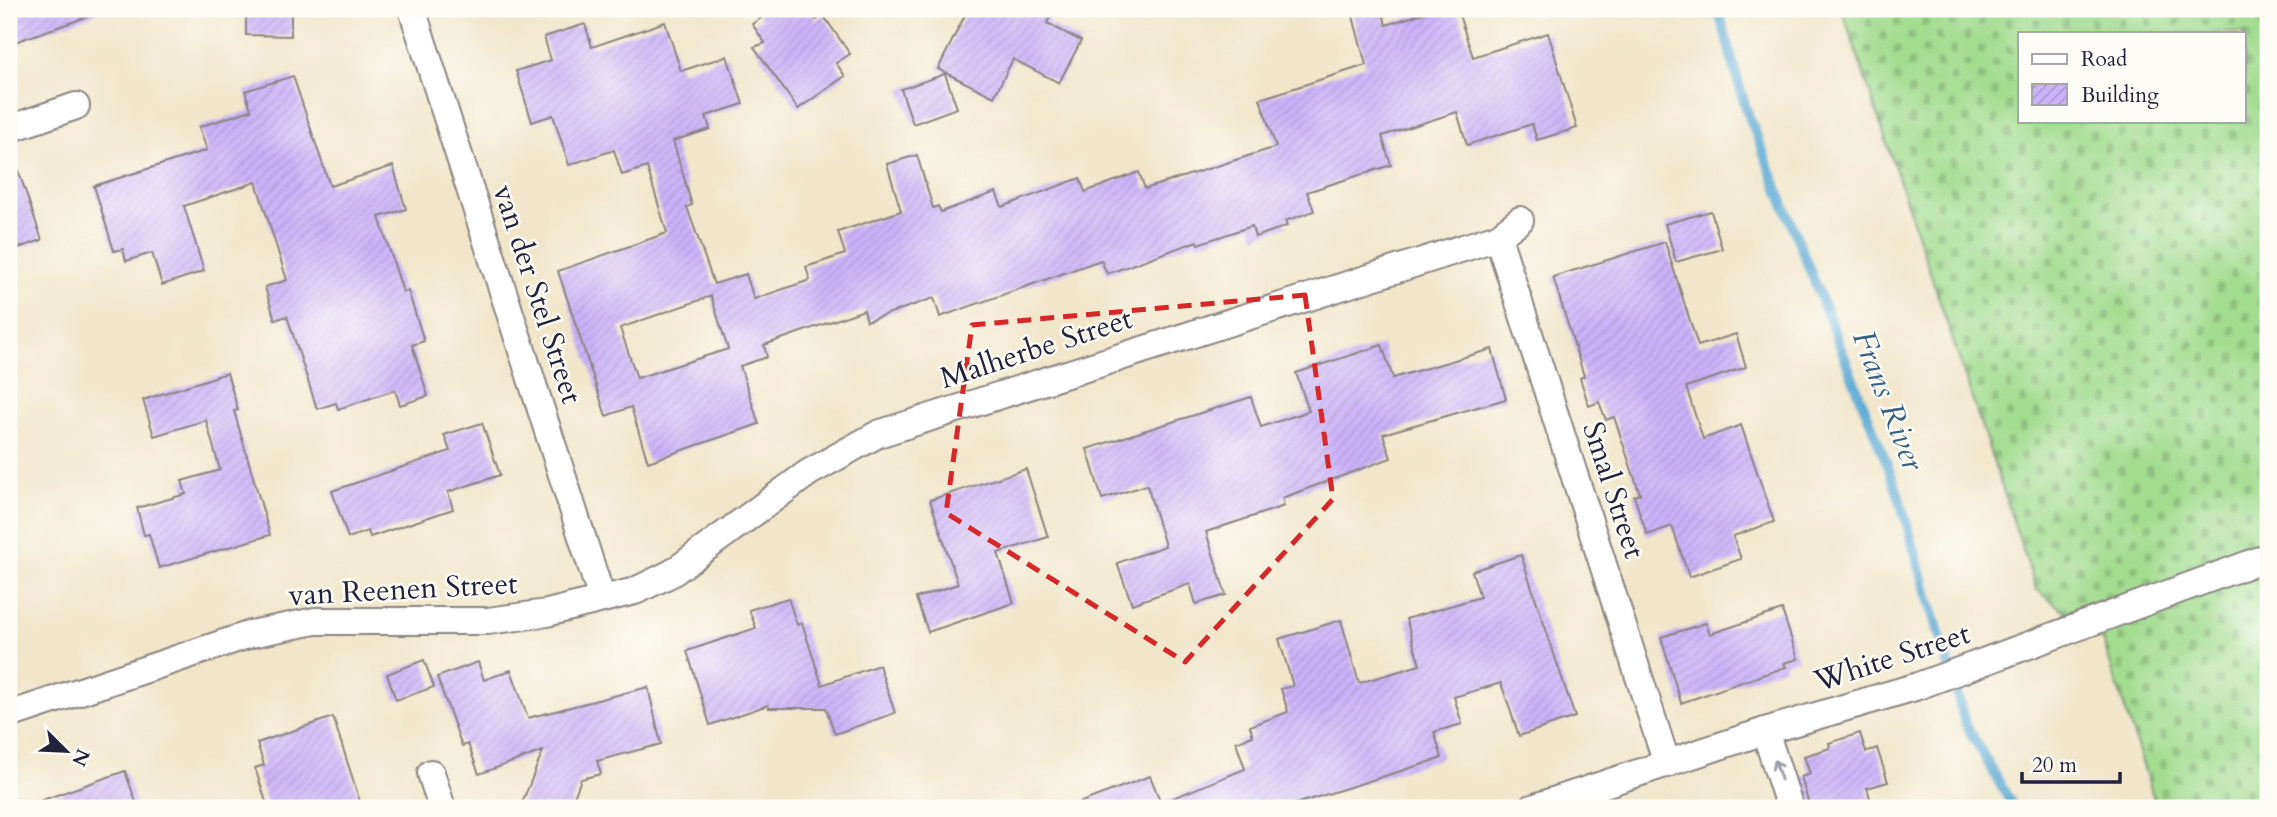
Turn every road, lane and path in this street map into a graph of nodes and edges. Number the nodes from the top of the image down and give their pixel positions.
1 (412, 9) edge
2 (76, 106) dead end
3 (9, 129) edge
4 (1520, 220) dead end
5 (1498, 237) junction
6 (2268, 557) edge
7 (602, 599) junction
8 (9, 715) edge
9 (1765, 731) junction
10 (1667, 764) junction
11 (431, 773) dead end
12 (442, 808) edge
13 (1532, 808) edge
14 (1790, 808) edge

1 - 7 street, van der Stel Street
2 - 3 street
4 - 5 street, Malherbe Street
5 - 7 street, Malherbe Street
5 - 10 street, Smal Street
6 - 9 street, White Street
7 - 8 street, van Reenen Street
9 - 10 street, White Street
14 -> 9 street
10 - 13 street, White Street
11 - 12 street

